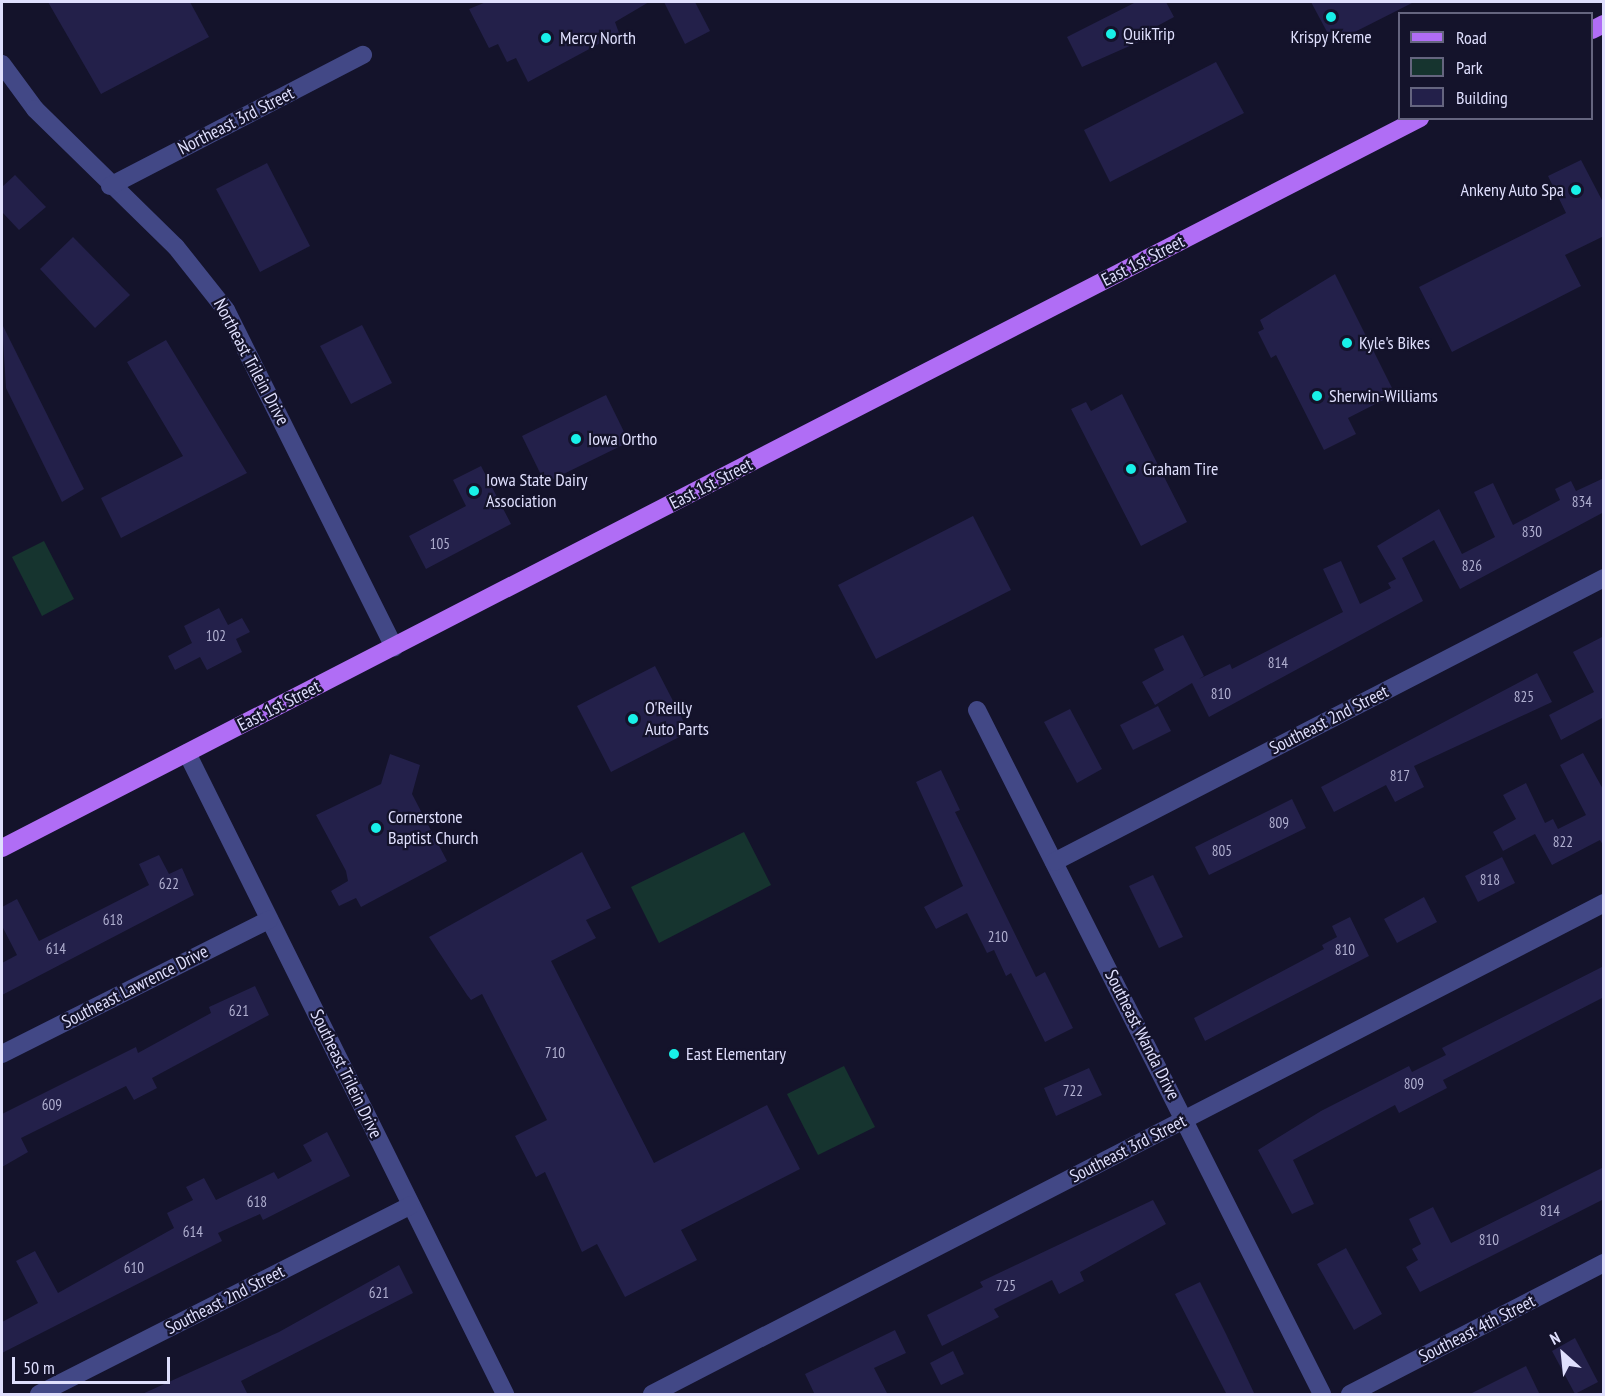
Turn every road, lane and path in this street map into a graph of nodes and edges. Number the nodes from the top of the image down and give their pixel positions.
1 (363, 55) dead end
2 (2, 64) edge
3 (1416, 120) edge
4 (110, 186) junction
5 (1604, 578) edge
6 (394, 647) junction
7 (977, 710) dead end
8 (187, 753) junction
9 (2, 848) edge
10 (1054, 862) junction
11 (1604, 903) edge
12 (269, 920) junction
13 (2, 1054) edge
14 (1185, 1119) junction
15 (411, 1206) junction
16 (1604, 1263) edge
17 (39, 1395) edge
18 (505, 1395) edge
19 (652, 1395) edge
20 (1322, 1395) edge
21 (1350, 1395) edge

1 - 4 street, Northeast 3rd Street
2 - 4 street, Northeast Trilein Drive
3 - 6 main road, East 1st Street
4 - 6 street, Northeast Trilein Drive
5 - 10 street, Southeast 2nd Street
6 - 8 main road, East 1st Street
7 - 10 street, Southeast Wanda Drive
8 - 9 main road, East 1st Street
8 - 12 street, Southeast Trilein Drive
10 - 14 street, Southeast Wanda Drive
11 - 14 street, Southeast 3rd Street
12 - 13 street, Southeast Lawrence Drive
12 - 15 street, Southeast Trilein Drive
14 - 19 street, Southeast 3rd Street
14 - 20 street, Southeast Wanda Drive
15 - 17 street, Southeast 2nd Street
15 - 18 street, Southeast Trilein Drive
16 - 21 street, Southeast 4th Street

